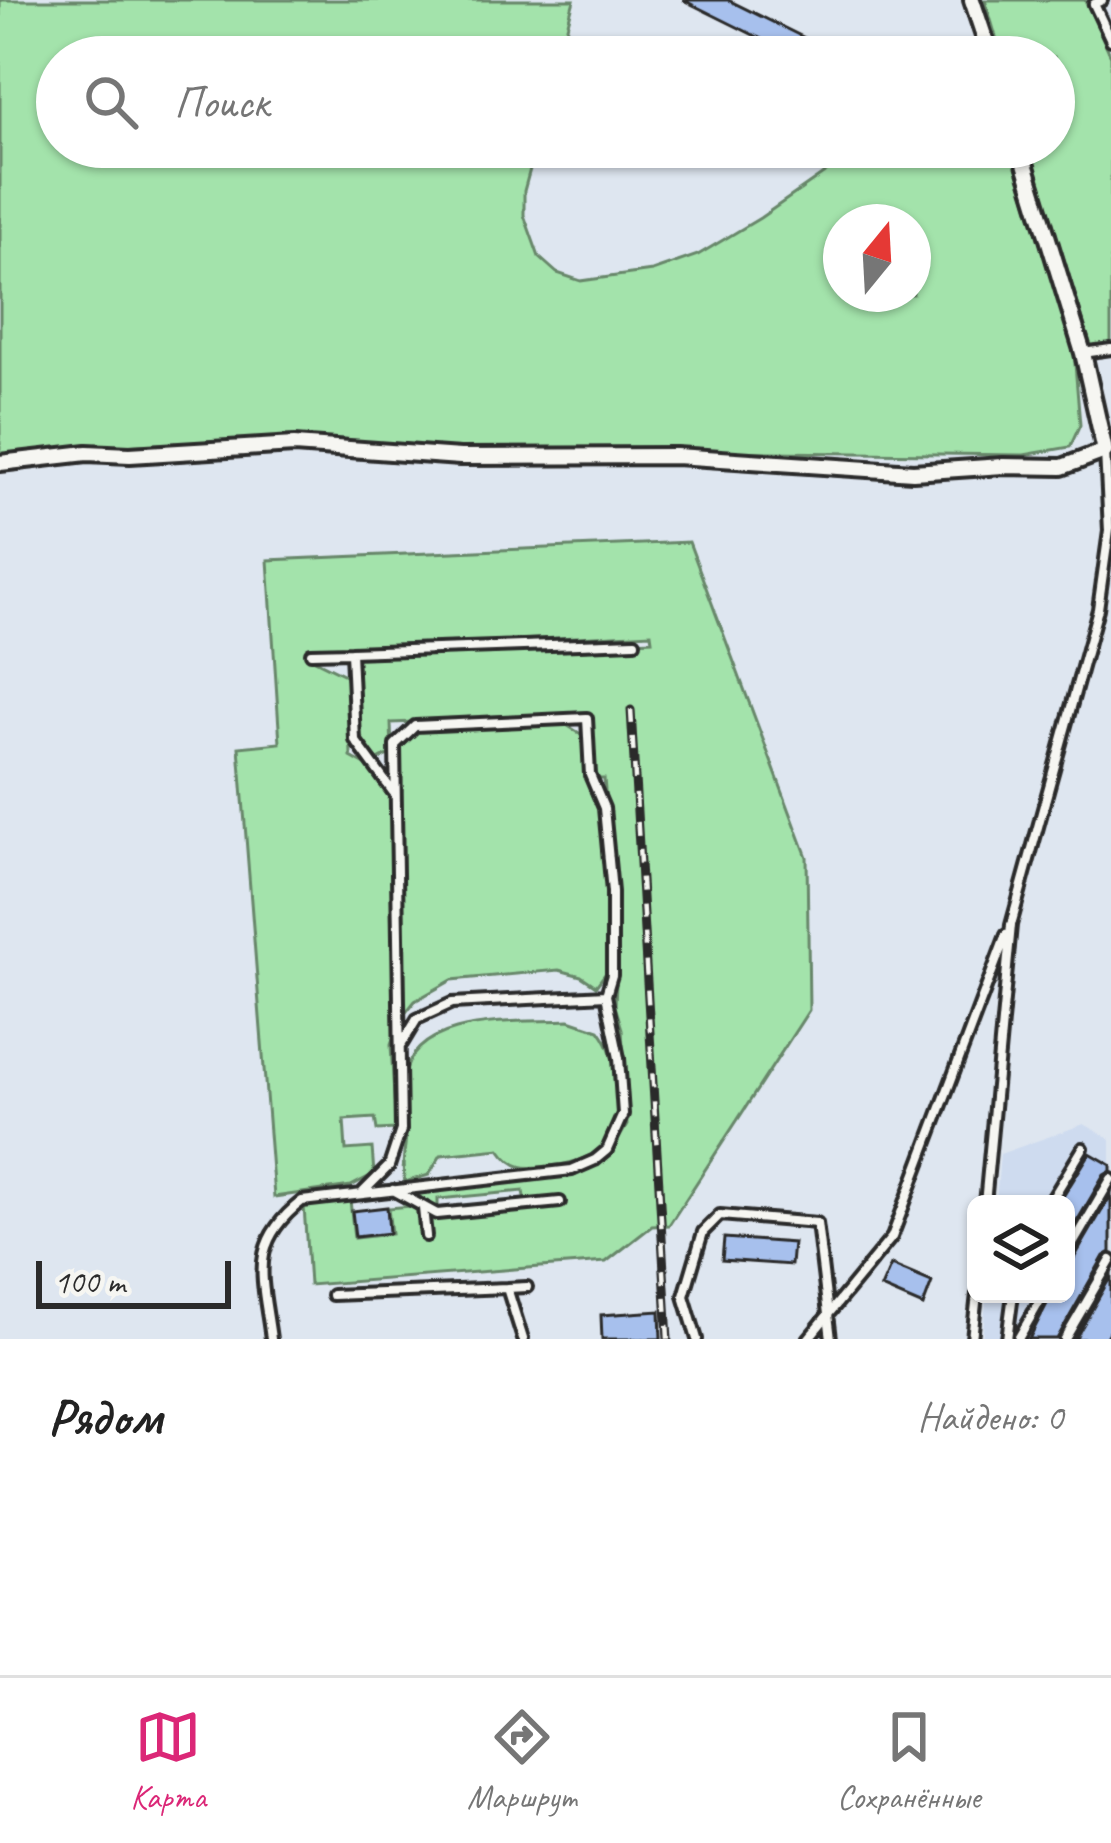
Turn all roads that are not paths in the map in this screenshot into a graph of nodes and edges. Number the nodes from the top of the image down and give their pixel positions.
1 (972, 0) edge
2 (1102, 0) edge
3 (984, 36) edge
4 (1111, 40) edge
5 (1026, 168) edge
6 (1111, 349) edge
7 (1082, 353) junction
8 (1106, 451) junction
9 (0, 463) edge
10 (1106, 587) edge
11 (635, 642) dead end
12 (351, 652) junction
13 (311, 653) dead end
14 (395, 754) junction
15 (376, 764) junction
16 (394, 794) junction
17 (1011, 925) junction
18 (606, 995) junction
19 (400, 1052) junction
20 (1083, 1148) dead end
21 (1111, 1179) edge
22 (392, 1190) junction
23 (364, 1192) junction
24 (987, 1195) edge
25 (1054, 1195) edge
26 (560, 1202) dead end
27 (422, 1207) junction
28 (426, 1236) dead end
29 (1075, 1241) edge
30 (1111, 1260) edge
31 (527, 1287) dead end
32 (507, 1288) junction
33 (332, 1295) dead end
34 (975, 1303) edge
35 (1012, 1303) edge
36 (1039, 1303) edge
37 (826, 1317) junction
38 (271, 1339) edge
39 (523, 1339) edge
40 (697, 1339) edge
41 (808, 1339) edge
42 (831, 1339) edge
43 (972, 1339) edge
44 (1007, 1339) edge
45 (1018, 1339) edge
46 (1066, 1339) edge

1 - 3 street
2 - 4 lane
5 - 7 street
6 - 7 lane
7 - 8 street
8 - 9 street
8 - 10 lane
10 - 17 lane
11 - 12 lane
12 - 13 lane
12 - 15 lane
14 - 15 lane
14 - 16 lane
14 - 18 lane
15 - 16 lane
16 - 19 lane
17 - 24 lane
17 - 37 lane
18 - 19 lane
18 - 22 lane
19 - 23 lane
20 - 25 lane
21 - 29 lane
22 - 23 lane
22 - 27 lane
23 - 38 lane
26 - 27 lane
27 - 28 lane
30 - 46 lane
31 - 32 lane
32 - 33 lane
32 - 39 lane
34 - 43 lane
35 - 44 lane
36 - 45 lane
37 - 40 lane
37 - 41 lane
37 - 42 lane

